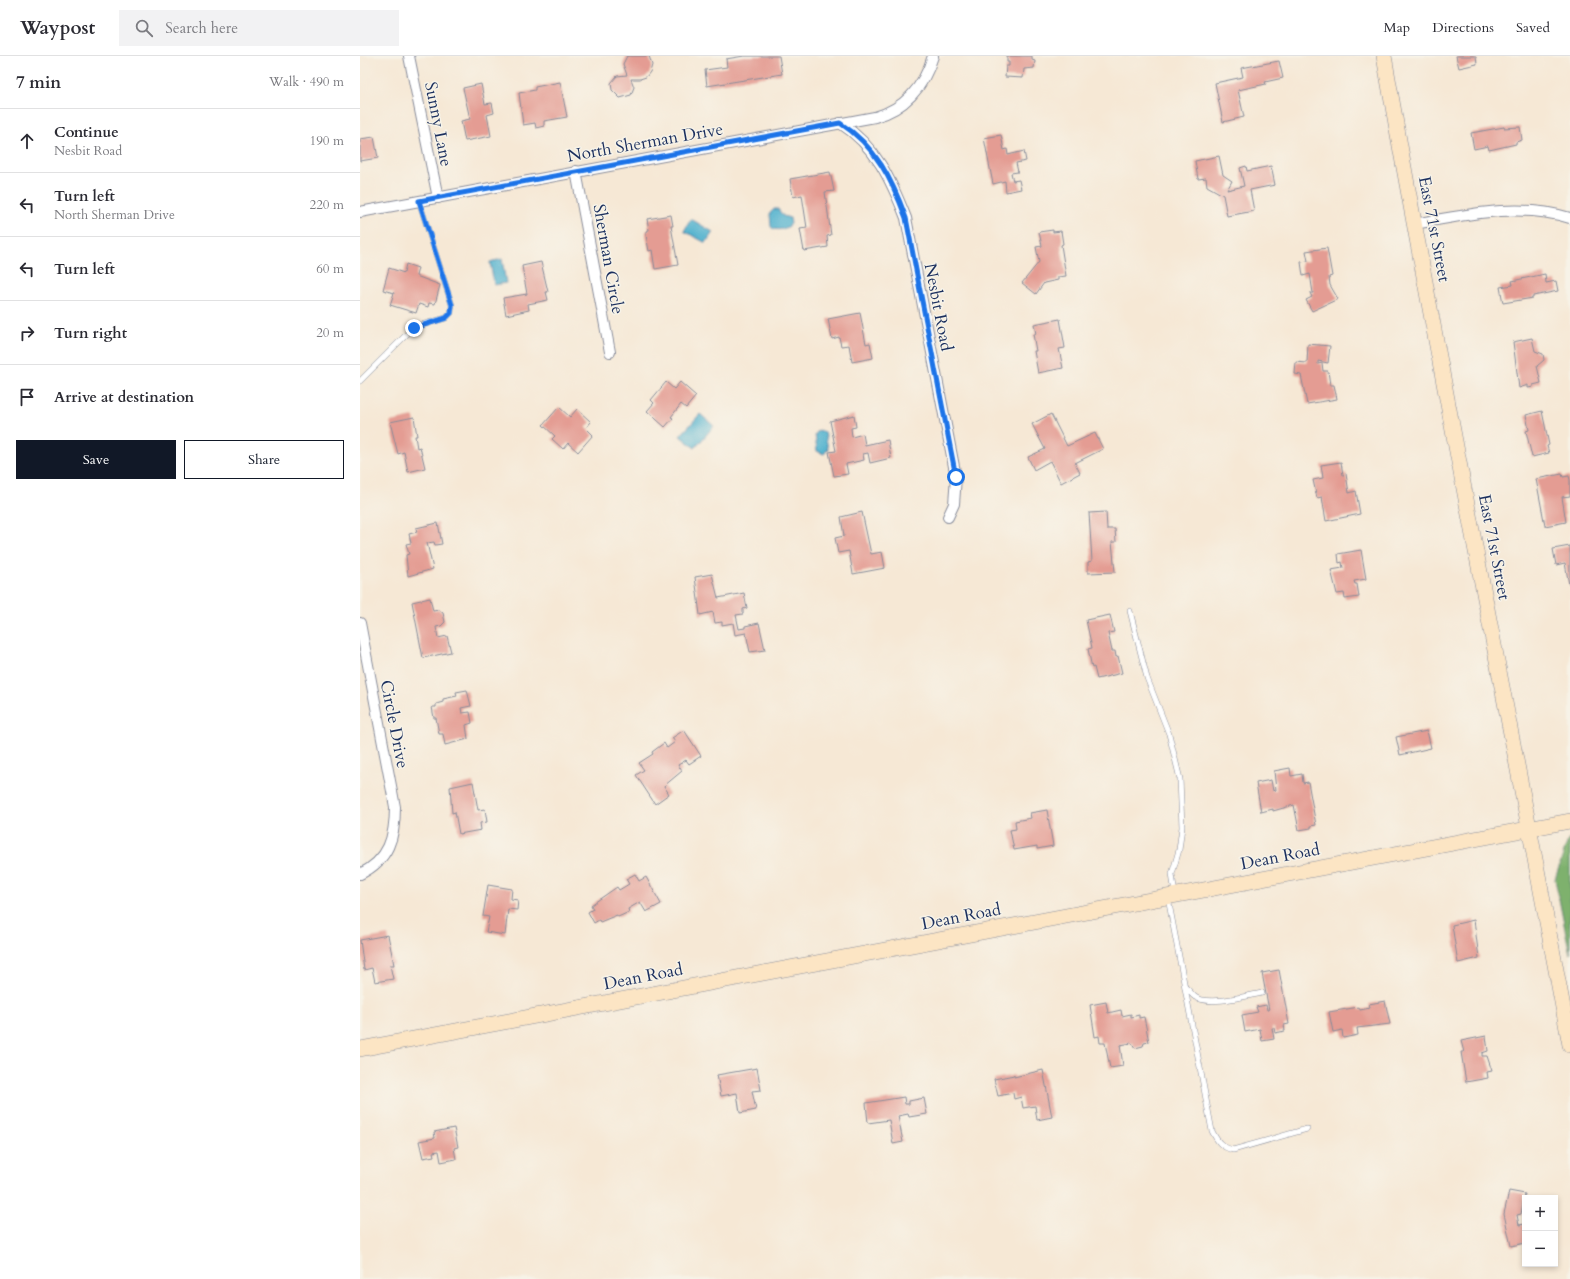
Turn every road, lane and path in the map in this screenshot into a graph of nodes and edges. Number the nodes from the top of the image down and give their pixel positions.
1 (409, 56) edge
2 (933, 56) edge
3 (1384, 56) edge
4 (840, 123) junction
5 (576, 171) junction
6 (438, 198) junction
7 (419, 201) junction
8 (360, 212) edge
9 (1570, 218) edge
10 (1414, 224) junction
11 (610, 352) dead end
12 (360, 381) edge
13 (948, 517) dead end
14 (1130, 611) dead end
15 (360, 623) edge
16 (1570, 821) edge
17 (1530, 828) junction
18 (360, 874) edge
19 (1171, 896) junction
20 (1186, 987) junction
21 (1262, 993) dead end
22 (1570, 1045) edge
23 (360, 1049) edge
24 (1307, 1129) dead end

1 - 6 street, Sunny Lane
2 - 4 street, North Sherman Drive
3 - 10 street, East 71st Street
4 - 5 street, North Sherman Drive
4 - 13 street, Nesbit Road
5 - 6 street, North Sherman Drive
5 - 11 street, Sherman Circle
6 - 7 street, North Sherman Drive
7 - 8 street, North Sherman Drive
7 - 12 lane
9 - 10 street
10 - 17 street, East 71st Street
14 - 19 lane
15 - 18 street, Circle Drive
16 - 17 street, Dean Road
17 - 19 street, Dean Road
17 - 22 street, East 71st Street
19 - 20 lane
19 - 23 street, Dean Road
20 - 21 lane
20 - 24 lane

